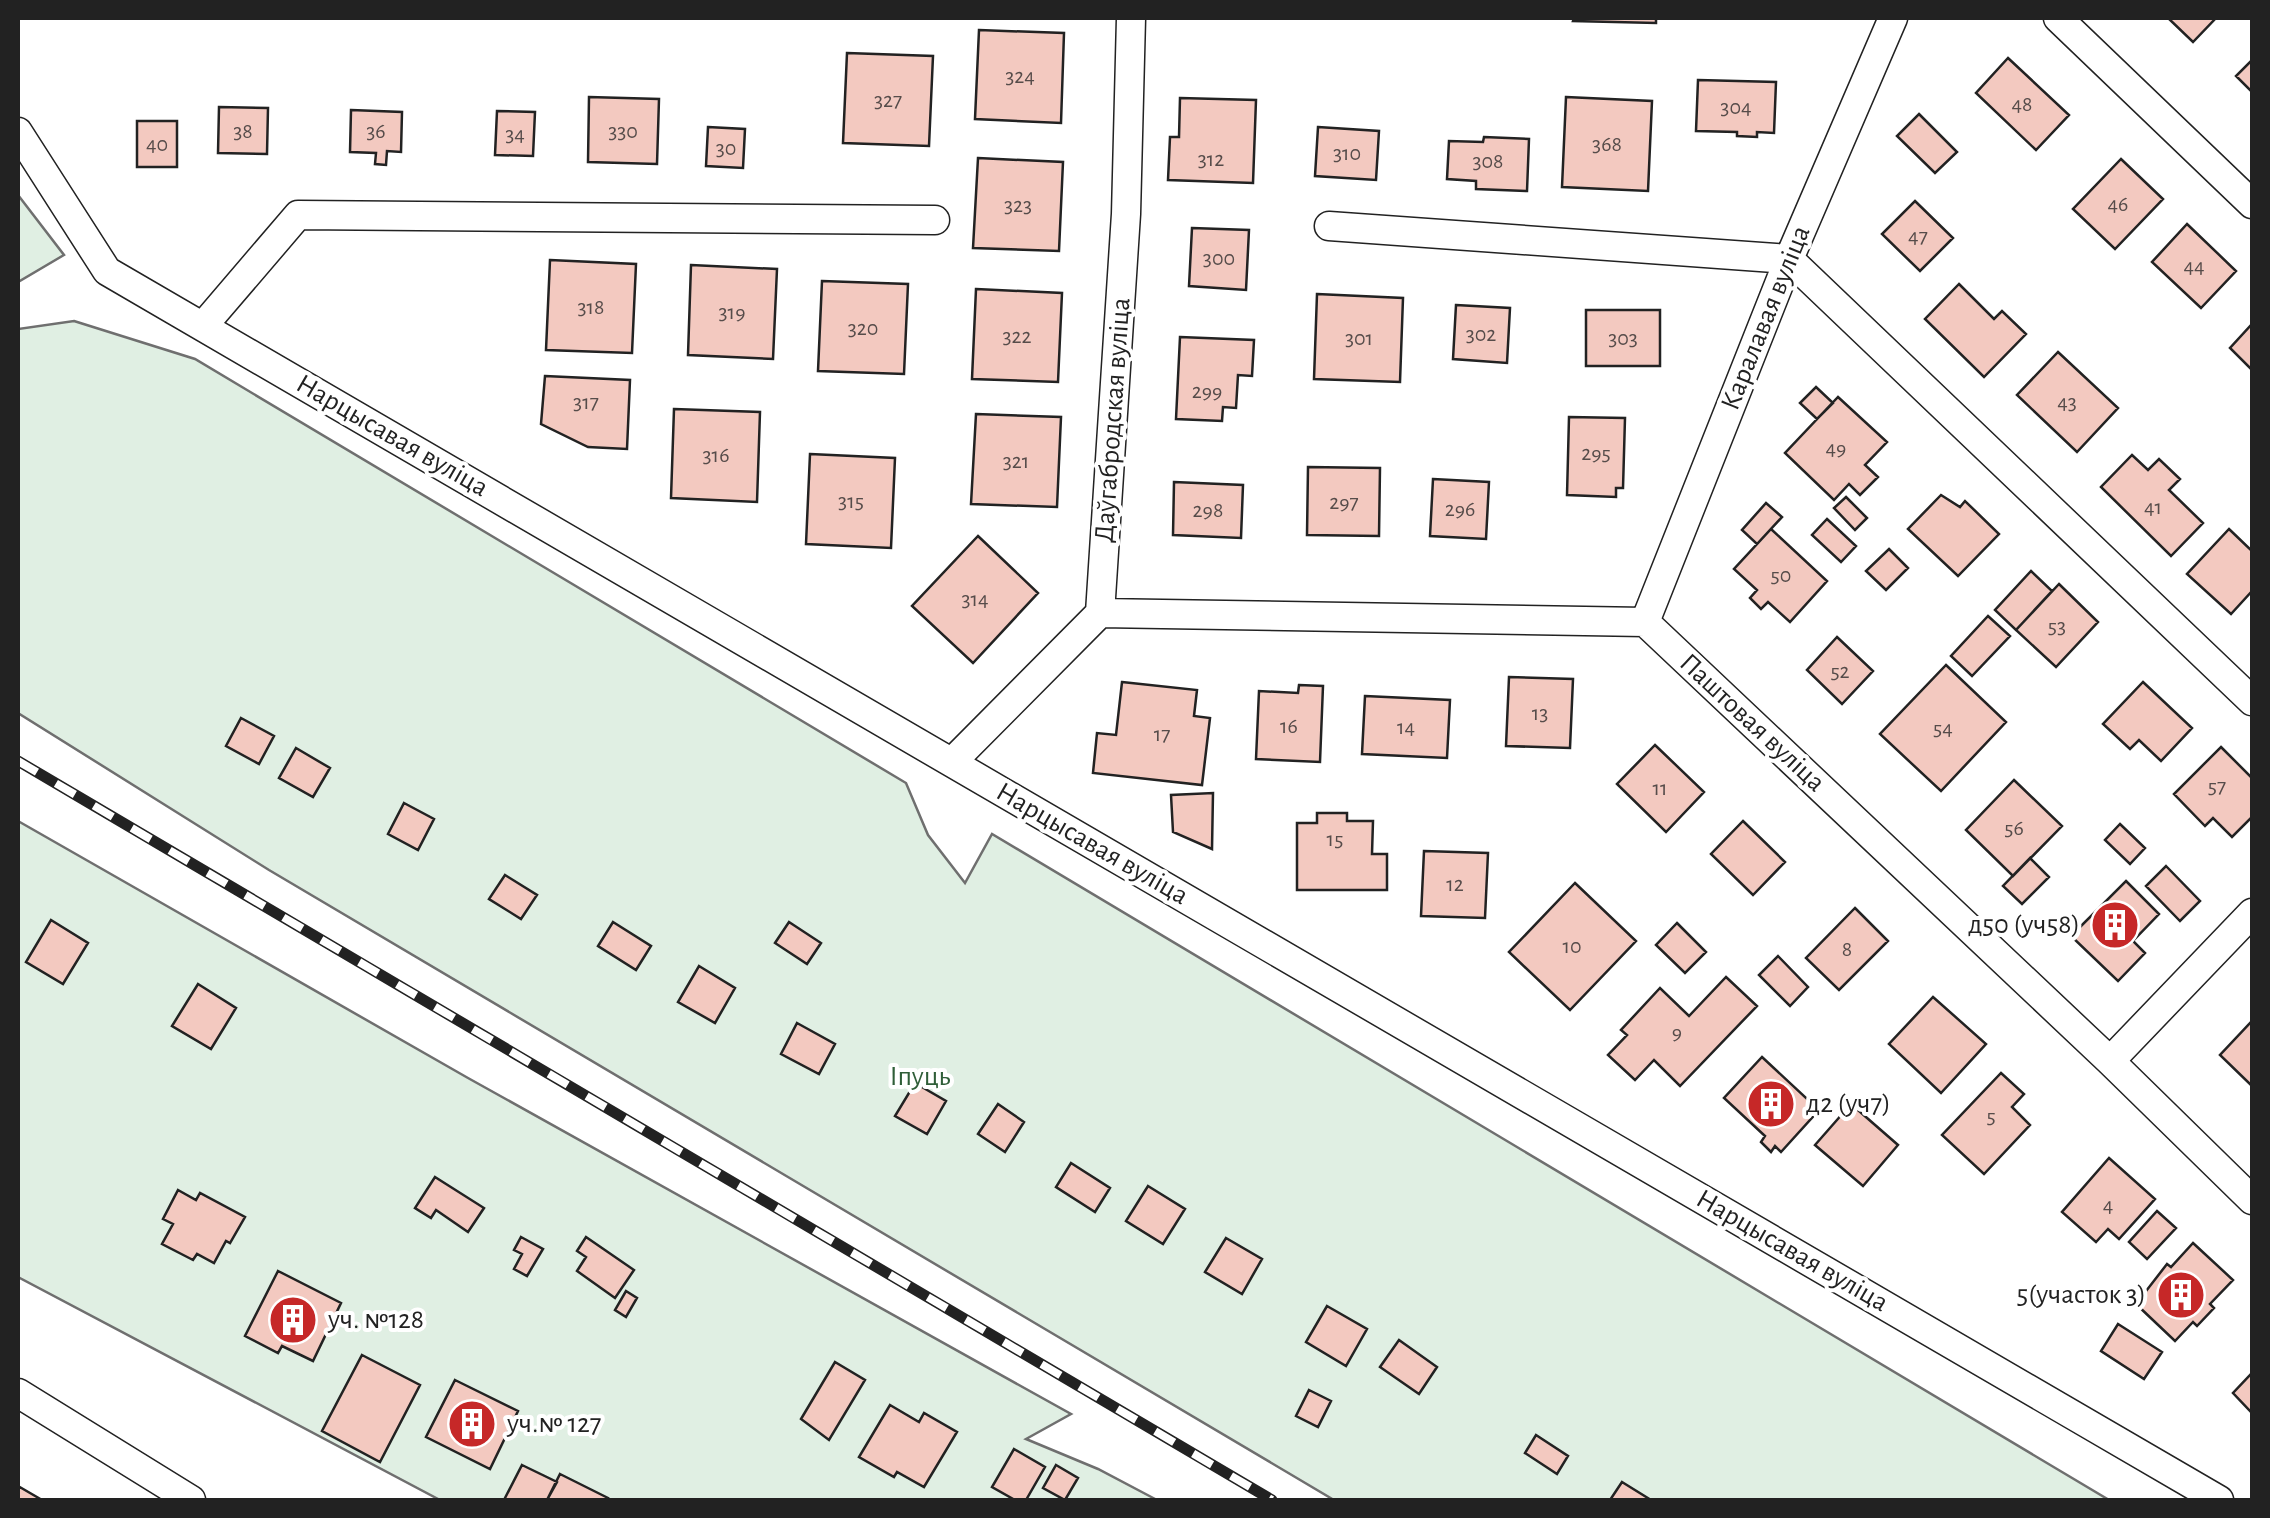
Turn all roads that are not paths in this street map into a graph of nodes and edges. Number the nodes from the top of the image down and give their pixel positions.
1 (1131, 18) edge
2 (1893, 18) edge
3 (2058, 18) edge
4 (18, 132) edge
5 (2252, 204) edge
6 (935, 220) dead end
7 (1329, 226) dead end
8 (1789, 259) junction
9 (203, 326) junction
10 (1100, 614) junction
11 (1644, 622) junction
12 (2252, 701) edge
13 (952, 762) junction
14 (2252, 914) edge
15 (2110, 1061) junction
16 (2252, 1200) edge
17 (18, 1393) edge
18 (191, 1500) edge
19 (2219, 1500) edge

1 - 10 street, Даўгабродская вуліца
2 - 8 street, Каралавая вуліца
3 - 5 street
4 - 9 street, Нарцысавая вуліца
6 - 9 street
7 - 8 street
8 - 11 street, Каралавая вуліца
8 - 12 street
9 - 13 street, Нарцысавая вуліца
10 - 11 street
10 - 13 street
11 - 15 street, Паштовая вуліца
13 - 19 street, Нарцысавая вуліца
14 - 15 street
15 - 16 street, Паштовая вуліца
17 - 18 street

